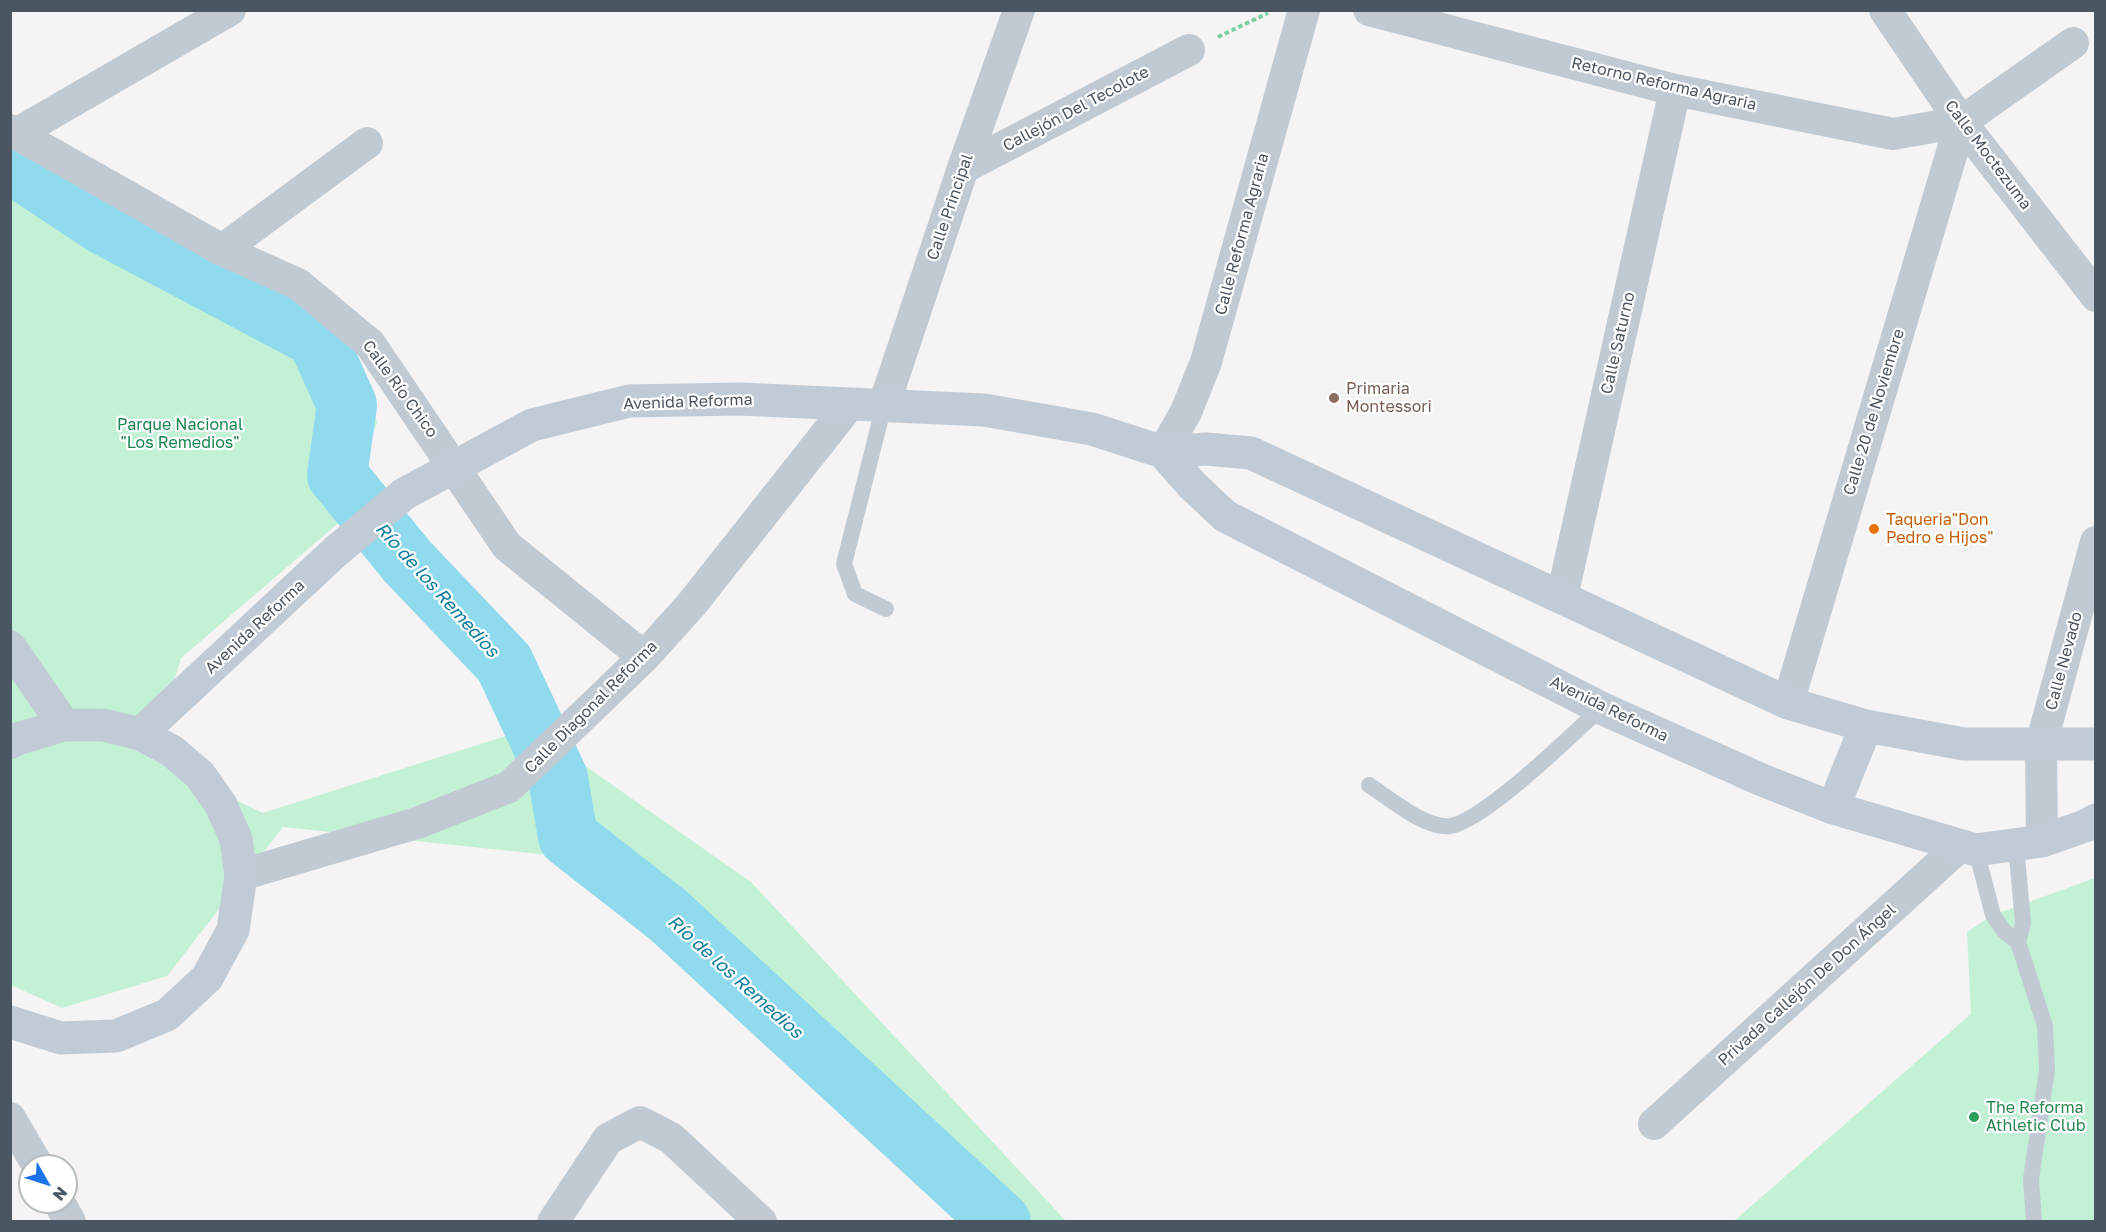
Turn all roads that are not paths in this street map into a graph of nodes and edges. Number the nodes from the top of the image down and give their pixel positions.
1 (230, 10) edge
2 (1019, 10) edge
3 (1304, 10) edge
4 (1369, 10) edge
5 (1885, 10) edge
6 (2073, 43) dead end
7 (1189, 50) road end
8 (1675, 90) junction
9 (1961, 122) junction
10 (13, 132) edge
11 (367, 143) dead end
12 (963, 168) junction
13 (222, 250) junction
14 (2096, 296) edge
15 (849, 405) junction
16 (884, 405) junction
17 (1163, 452) junction
18 (455, 467) junction
19 (2096, 542) edge
20 (1562, 597) junction
21 (886, 609) dead end
22 (10, 647) edge
23 (644, 657) junction
24 (1788, 703) junction
25 (1601, 708) junction
26 (64, 725) junction
27 (1866, 726) junction
28 (140, 734) junction
29 (10, 743) edge
30 (2096, 744) edge
31 (2042, 745) junction
32 (1369, 785) dead end
33 (1833, 808) junction
34 (2096, 820) edge
35 (2029, 843) junction
36 (1968, 848) junction
37 (241, 876) junction
38 (2018, 942) junction
39 (10, 1022) edge
40 (10, 1118) edge
41 (1654, 1124) dead end
42 (31, 1154) edge
43 (553, 1221) edge
44 (761, 1221) edge
45 (2034, 1221) edge

1 - 10 street
2 - 12 street, Calle Principal
3 - 17 street, Calle Reforma Agraria
4 - 8 street, Retorno Reforma Agraria
5 - 9 street, Calle Moctezuma
6 - 9 street
7 - 12 street, Callejón Del Tecolote
8 - 9 street, Retorno Reforma Agraria
8 - 20 street, Calle Saturno
9 - 14 street, Calle Moctezuma
9 - 24 street, Calle 20 de Noviembre
10 - 13 street, Calle Río Chico
11 - 13 street
12 - 16 street, Calle Principal
13 - 18 street, Calle Río Chico
15 - 16 main road, Avenida Reforma
15 - 18 main road, Avenida Reforma
15 - 23 street, Calle Diagonal Reforma
16 - 17 main road, Avenida Reforma
16 - 21 lane
17 - 20 main road, Avenida Reforma
17 - 25 main road, Avenida Reforma
18 - 23 street, Calle Río Chico
18 - 28 main road, Avenida Reforma
19 - 31 street, Calle Nevado
20 - 24 main road, Avenida Reforma
22 - 26 main road
23 - 37 street, Calle Diagonal Reforma
24 - 27 main road, Avenida Reforma
25 - 32 lane
25 - 33 main road, Avenida Reforma
26 - 28 main road
26 - 29 main road
27 - 31 main road, Avenida Reforma
27 - 33 main road
28 - 37 main road
30 - 31 main road, Avenida Reforma
31 - 35 street, Calle Nevado
33 - 36 main road, Avenida Reforma
34 - 35 main road, Avenida Reforma
35 - 36 main road, Avenida Reforma
35 - 38 lane
36 - 38 lane
36 - 41 street, Privada Callejón De Don Ángel
37 - 39 main road
38 - 45 lane
40 - 42 street
43 - 44 street

